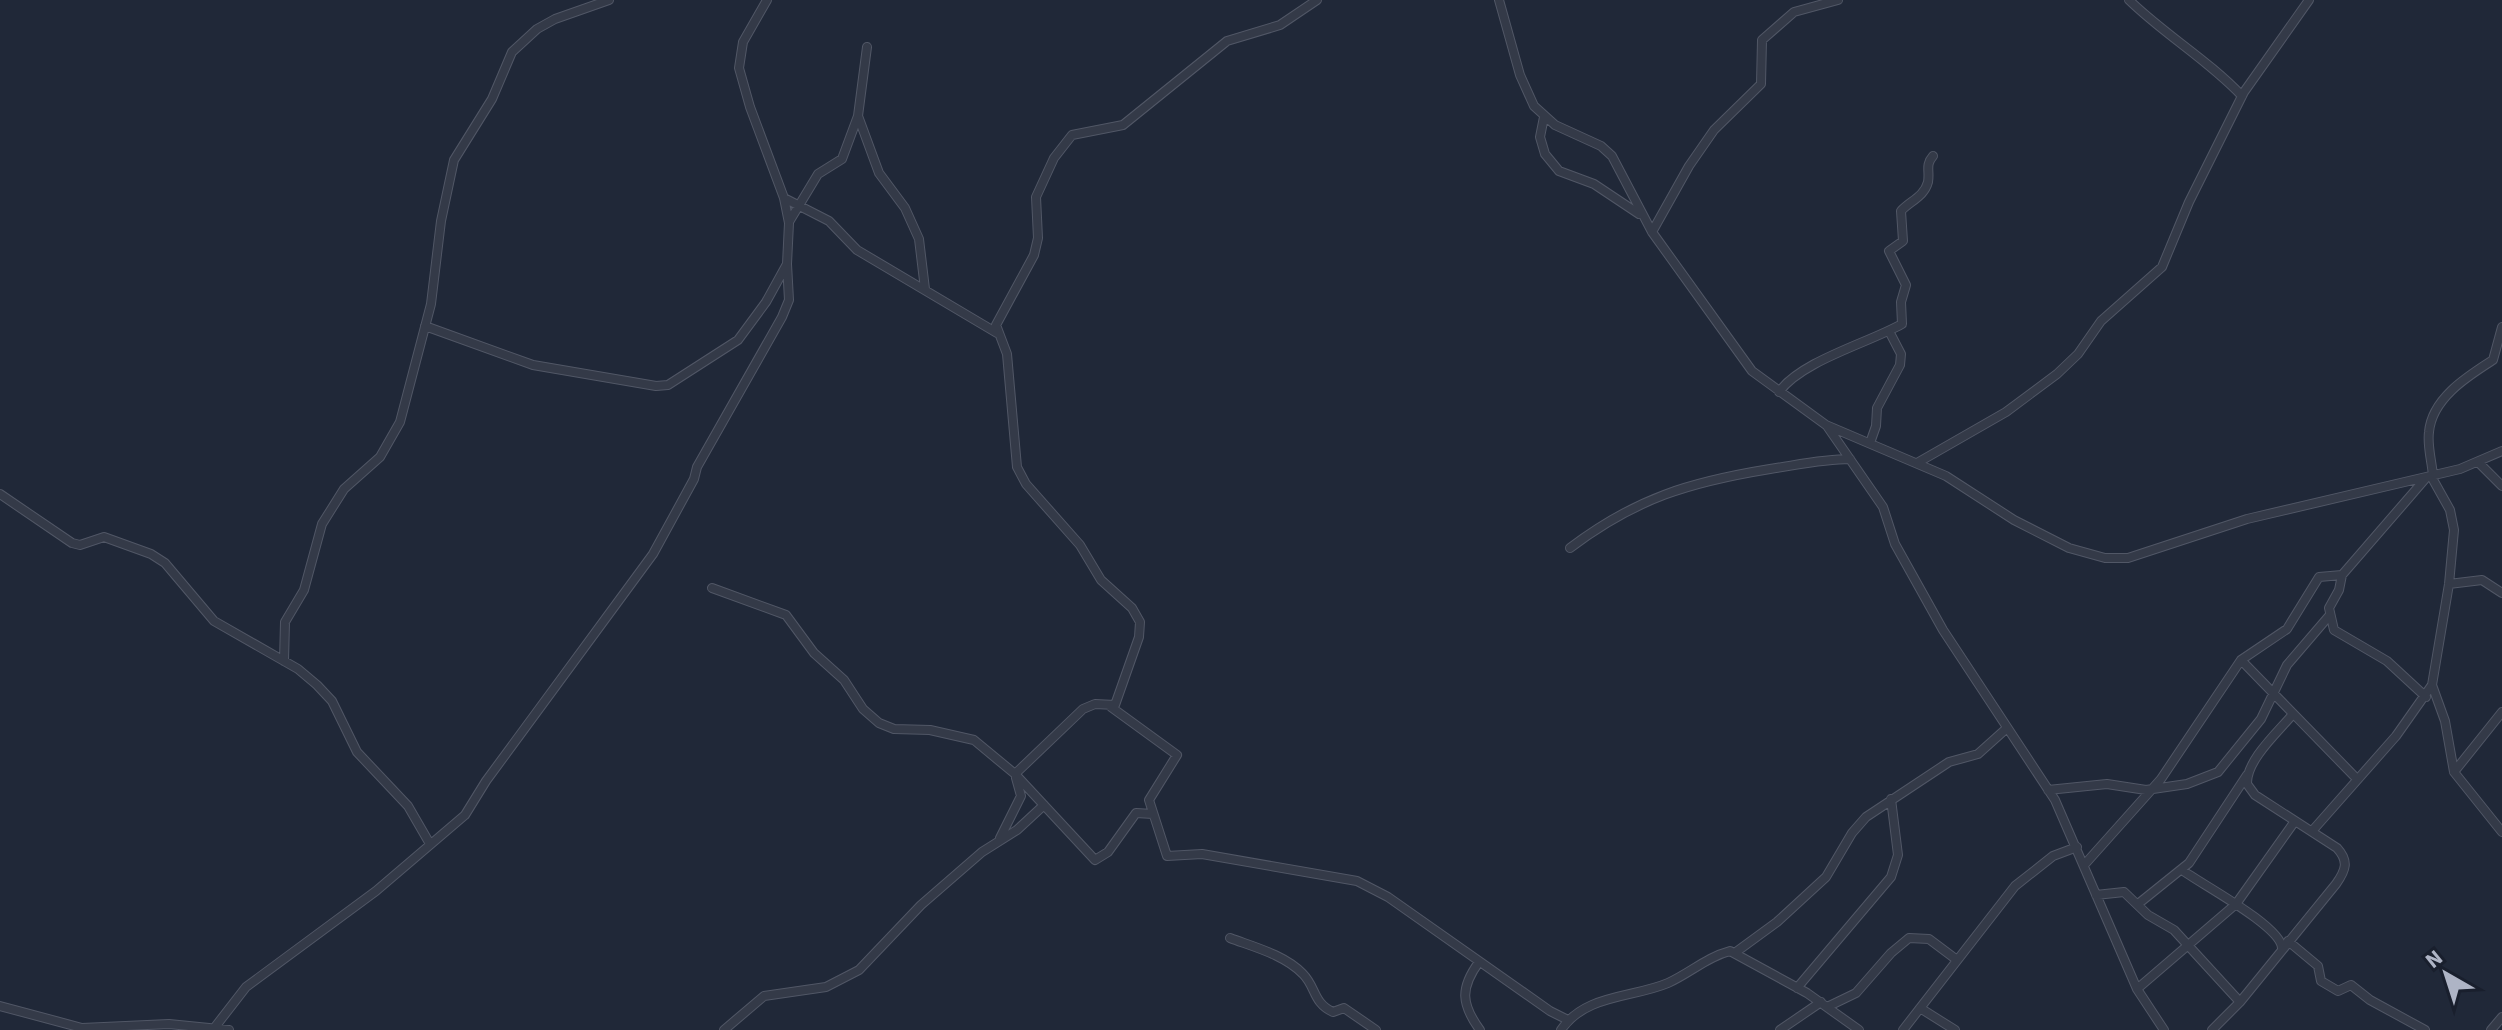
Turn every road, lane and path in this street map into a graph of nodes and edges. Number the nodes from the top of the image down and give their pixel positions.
1 (609, 0) edge
2 (767, 0) edge
3 (1317, 0) edge
4 (1499, 0) edge
5 (1838, 0) edge
6 (2129, 0) edge
7 (2309, 0) edge
8 (867, 47) dead end
9 (2242, 96) junction
10 (858, 116) junction
11 (1544, 117) junction
12 (1933, 156) dead end
13 (784, 198) junction
14 (799, 206) junction
15 (1642, 217) junction
16 (789, 223) junction
17 (1652, 232) junction
18 (787, 264) junction
19 (925, 289) junction
20 (425, 326) junction
21 (2502, 327) edge
22 (1889, 331) junction
23 (997, 333) junction
24 (1779, 392) junction
25 (1826, 425) junction
26 (1855, 436) junction
27 (1870, 443) junction
28 (1844, 449) junction
29 (2502, 451) edge
30 (1850, 459) junction
31 (1917, 463) junction
32 (2479, 463) junction
33 (2430, 476) junction
34 (2502, 486) edge
35 (0, 494) edge
36 (1570, 548) dead end
37 (2342, 575) junction
38 (2449, 584) junction
39 (712, 588) dead end
40 (2502, 593) edge
41 (2329, 616) junction
42 (2241, 660) junction
43 (284, 661) junction
44 (2432, 685) junction
45 (2275, 693) junction
46 (2426, 697) junction
47 (1111, 707) junction
48 (2502, 712) edge
49 (2293, 714) junction
50 (2007, 728) junction
51 (2454, 772) junction
52 (2248, 773) junction
53 (1016, 775) junction
54 (2357, 779) junction
55 (2048, 790) junction
56 (2150, 790) junction
57 (1891, 799) junction
58 (1044, 805) junction
59 (1153, 814) junction
60 (2295, 821) junction
61 (2313, 830) junction
62 (2502, 832) edge
63 (998, 841) junction
64 (430, 844) junction
65 (2077, 847) junction
66 (2085, 864) junction
67 (2182, 870) junction
68 (2096, 895) junction
69 (2138, 904) junction
70 (2236, 904) junction
71 (1230, 938) dead end
72 (2284, 945) junction
73 (2189, 946) junction
74 (1736, 952) junction
75 (1957, 960) junction
76 (1479, 962) junction
77 (1797, 988) junction
78 (2137, 989) junction
79 (2240, 1002) junction
80 (1824, 1004) junction
81 (0, 1006) edge
82 (1920, 1008) junction
83 (2502, 1017) edge
84 (1568, 1020) junction
85 (215, 1027) junction
86 (78, 1029) edge
87 (229, 1030) edge
88 (724, 1030) edge
89 (1376, 1030) edge
90 (1480, 1030) edge
91 (1561, 1030) edge
92 (1780, 1030) edge
93 (1859, 1030) edge
94 (1903, 1030) edge
95 (1955, 1030) edge
96 (2164, 1030) edge
97 (2212, 1030) edge
98 (2425, 1030) edge
99 (2491, 1030) edge

1 - 20 street
2 - 13 street
3 - 23 street
4 - 11 street
5 - 17 street
6 - 9 street
7 - 9 street
8 - 10 street
9 - 31 street
10 - 14 street
10 - 19 street
11 - 15 street
11 - 15 street
12 - 22 street
13 - 14 street
13 - 16 street
14 - 16 street
14 - 19 street
15 - 17 street
16 - 18 street
17 - 24 street
18 - 20 street
18 - 64 street
19 - 23 street
20 - 43 street
21 - 33 street
22 - 24 street
22 - 27 street
23 - 47 street
24 - 25 street
25 - 26 street
25 - 28 street
26 - 27 street
26 - 28 street
27 - 31 street
28 - 30 street
29 - 32 street
30 - 36 street
30 - 50 street
31 - 33 street
32 - 33 street
32 - 34 street
33 - 37 street
33 - 38 street
35 - 43 street
37 - 41 street
37 - 42 street
38 - 40 street
38 - 44 street
39 - 53 street
41 - 45 street
41 - 46 street
42 - 45 street
42 - 56 street
43 - 64 street
44 - 46 street
44 - 51 street
45 - 49 street
45 - 56 street
46 - 54 street
47 - 53 street
47 - 59 street
48 - 51 street
49 - 52 street
49 - 54 street
50 - 55 street
50 - 57 street
51 - 62 street
52 - 60 street
52 - 67 street
53 - 58 street
53 - 63 street
54 - 61 street
55 - 56 street
55 - 65 street
56 - 66 street
57 - 74 street
57 - 77 street
58 - 59 street
58 - 63 street
59 - 76 street
60 - 61 street
60 - 70 street
61 - 72 street
63 - 88 street
64 - 85 street
65 - 66 street
65 - 75 street
66 - 68 street
67 - 69 street
67 - 70 street
68 - 69 street
68 - 78 street
69 - 73 street
70 - 72 street
70 - 73 street
71 - 89 street
72 - 79 street
72 - 98 street
73 - 78 street
73 - 79 street
74 - 77 street
74 - 84 street
75 - 80 street
75 - 82 street
76 - 84 street
76 - 90 street
77 - 80 street
78 - 96 street
79 - 97 street
80 - 92 street
80 - 93 street
81 - 86 street
82 - 94 street
82 - 95 street
83 - 99 street
84 - 91 street
85 - 86 street
85 - 87 street

